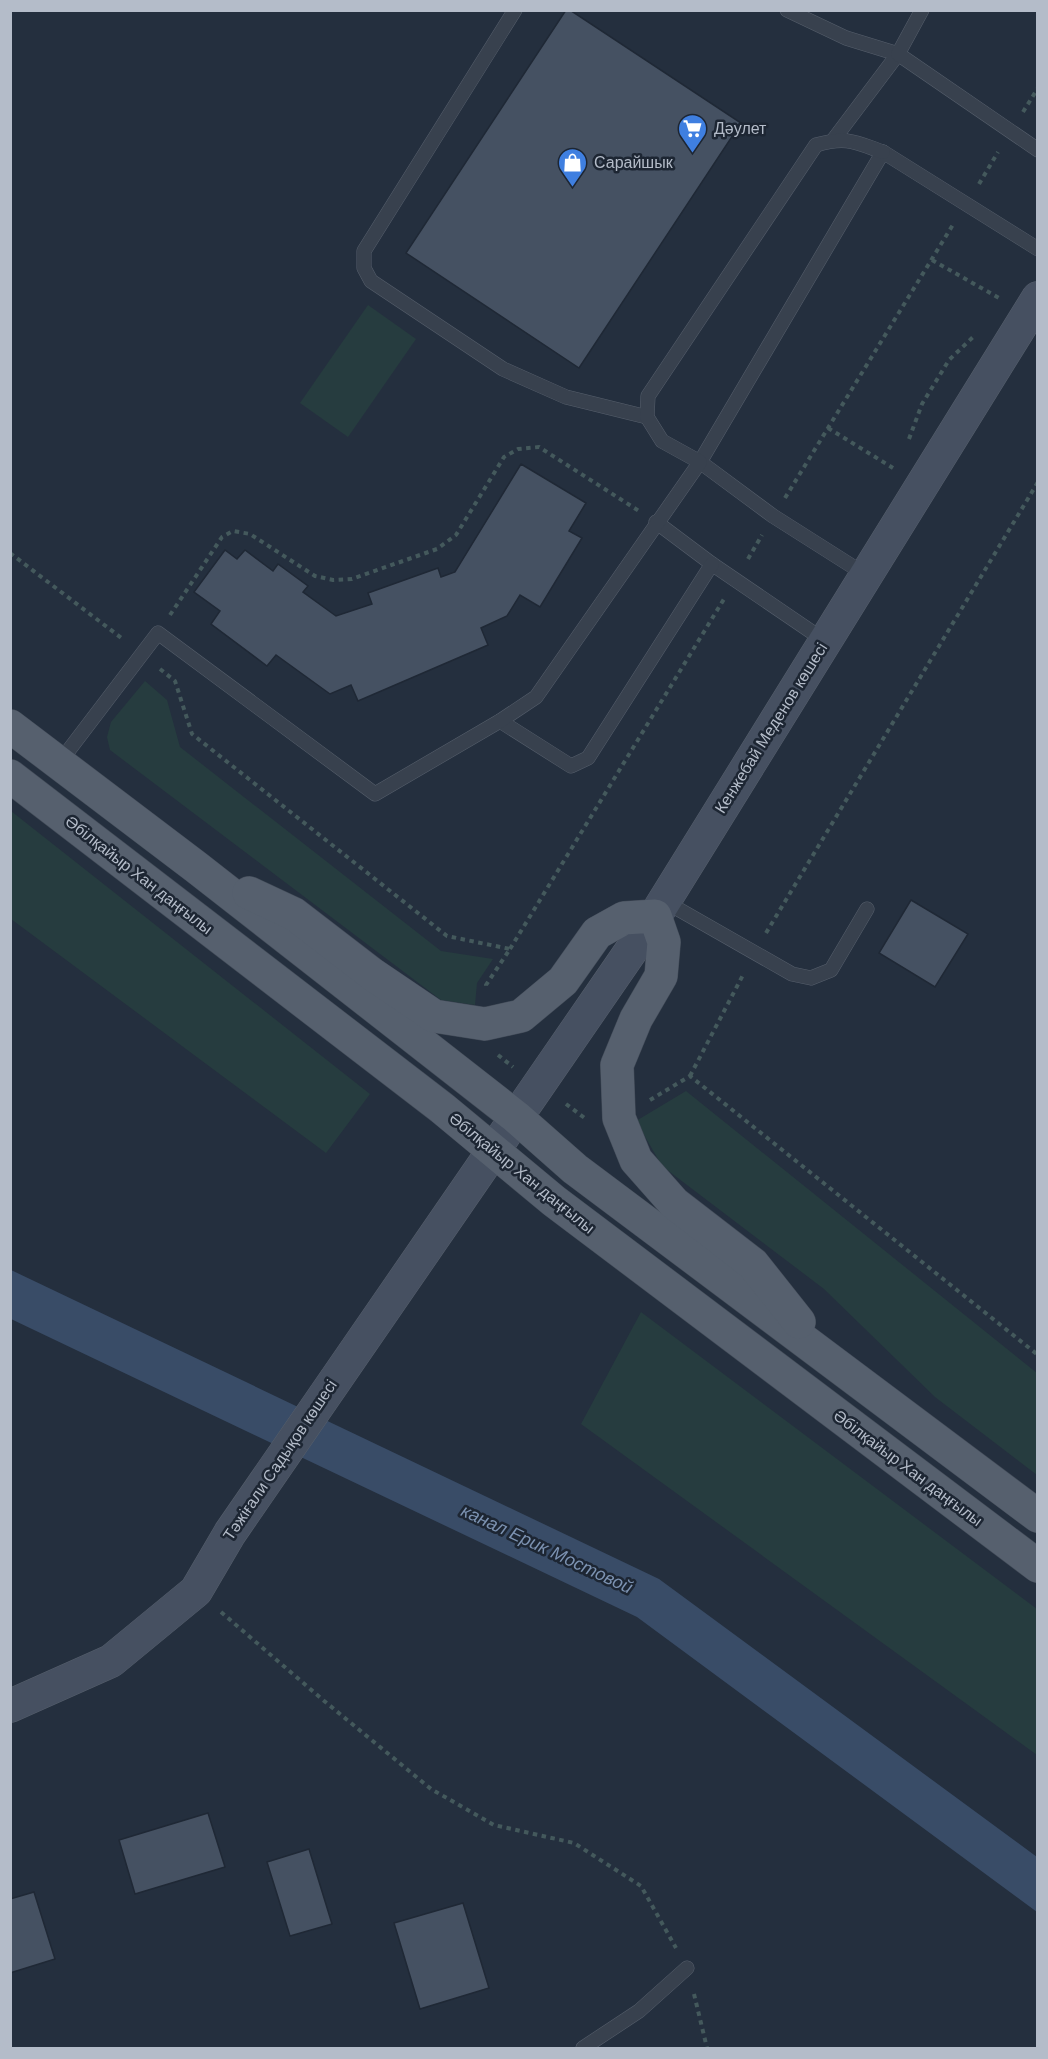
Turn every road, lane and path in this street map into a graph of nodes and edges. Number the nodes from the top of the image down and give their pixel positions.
1 (515, 10) edge
2 (786, 10) edge
3 (922, 10) edge
4 (898, 54) junction
5 (834, 140) junction
6 (1038, 150) edge
7 (883, 153) junction
8 (1038, 249) edge
9 (932, 260) dead end
10 (1032, 306) edge
11 (974, 336) dead end
12 (647, 417) junction
13 (828, 428) dead end
14 (906, 449) dead end
15 (700, 462) junction
16 (898, 471) dead end
17 (1038, 482) edge
18 (656, 522) junction
19 (712, 564) junction
20 (866, 575) junction
21 (158, 633) junction
22 (825, 641) junction
23 (500, 722) junction
24 (10, 726) edge
25 (59, 763) junction
26 (10, 776) edge
27 (196, 867) junction
28 (659, 909) junction
29 (867, 909) dead end
30 (754, 952) junction
31 (690, 1076) dead end
32 (516, 1117) junction
33 (493, 1150) junction
34 (827, 1357) junction
35 (1038, 1516) edge
36 (1038, 1566) edge
37 (196, 1591) junction
38 (10, 1706) edge
39 (687, 1968) junction
40 (583, 2049) edge
41 (707, 2049) edge

1 - 12 lane
2 - 4 lane
3 - 4 lane
4 - 5 lane
4 - 6 lane
5 - 7 lane
5 - 12 lane
7 - 8 lane
7 - 15 lane
9 - 10 path
10 - 20 street, Кенжебай Меденов көшесі
11 - 14 path
12 - 15 lane
13 - 16 path
15 - 18 lane
15 - 20 lane
17 - 30 path
18 - 19 lane
18 - 21 path
18 - 23 lane
19 - 22 lane
19 - 23 lane
20 - 22 street, Кенжебай Меденов көшесі
21 - 23 lane
21 - 25 lane
22 - 28 street, Кенжебай Меденов көшесі
24 - 25 main road
25 - 27 main road
26 - 33 main road, Әбілқайыр Хан даңғылы
27 - 28 main road
27 - 32 main road
28 - 30 lane
28 - 32 street, Кенжебай Меденов көшесі
28 - 34 main road
29 - 30 lane
30 - 31 path
32 - 33 street, Кенжебай Меденов көшесі
32 - 34 main road
33 - 36 main road, Әбілқайыр Хан даңғылы
33 - 37 street, Тәжіғали Садықов көшесі
34 - 35 main road
37 - 38 street, Тәжіғали Садықов көшесі
37 - 39 path
39 - 40 lane
39 - 41 path

